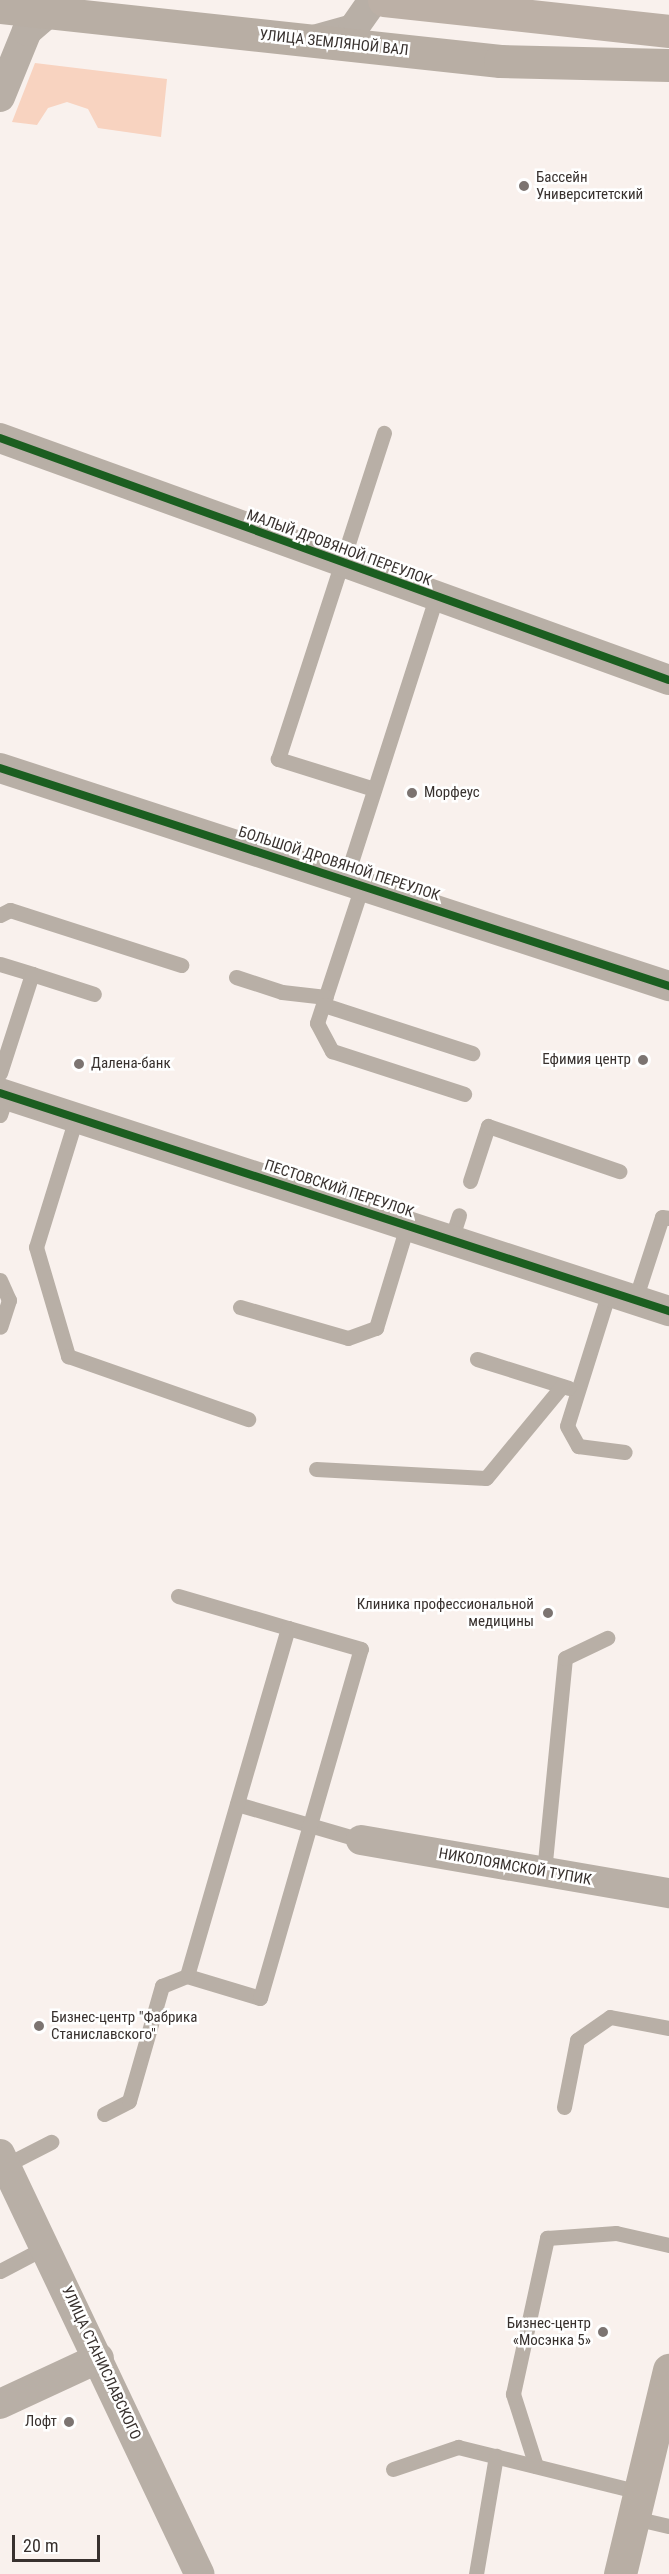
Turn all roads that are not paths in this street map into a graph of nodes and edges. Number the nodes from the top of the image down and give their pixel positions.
1 (111, 0) edge
2 (373, 0) edge
3 (384, 0) edge
4 (0, 7) edge
5 (48, 13) junction
6 (155, 24) junction
7 (669, 30) edge
8 (308, 41) junction
9 (669, 64) edge
10 (0, 97) edge
11 (384, 433) dead end
12 (0, 438) edge
13 (341, 564) junction
14 (436, 598) junction
15 (668, 675) edge
16 (0, 768) edge
17 (374, 789) junction
18 (354, 883) junction
19 (0, 915) edge
20 (0, 964) edge
21 (181, 965) dead end
22 (32, 974) junction
23 (236, 977) dead end
24 (669, 986) edge
25 (94, 994) dead end
26 (325, 1001) junction
27 (472, 1053) dead end
28 (2, 1094) edge
29 (464, 1094) dead end
30 (76, 1118) junction
31 (619, 1171) dead end
32 (470, 1181) dead end
33 (669, 1218) edge
34 (407, 1226) junction
35 (0, 1280) edge
36 (622, 1296) junction
37 (240, 1307) dead end
38 (669, 1311) edge
39 (0, 1327) edge
40 (477, 1359) dead end
41 (562, 1386) junction
42 (578, 1391) junction
43 (248, 1419) dead end
44 (625, 1452) dead end
45 (316, 1469) dead end
46 (178, 1596) dead end
47 (288, 1628) junction
48 (607, 1638) dead end
49 (237, 1804) junction
50 (310, 1825) junction
51 (361, 1840) joint
52 (544, 1872) junction
53 (669, 1893) edge
54 (187, 1976) junction
55 (669, 2028) edge
56 (564, 2107) dead end
57 (104, 2114) dead end
58 (51, 2142) dead end
59 (3, 2159) edge
60 (669, 2245) edge
61 (46, 2247) junction
62 (0, 2271) edge
63 (99, 2358) junction
64 (667, 2385) edge
65 (0, 2404) edge
66 (496, 2456) junction
67 (536, 2466) junction
68 (393, 2469) dead end
69 (637, 2505) junction
70 (669, 2526) edge
71 (199, 2574) edge
72 (476, 2574) edge
73 (620, 2574) edge

1 - 6 main road
2 - 8 street
3 - 7 main road
4 - 5 main road, УЛИЦА ЗЕМЛЯНОЙ ВАЛ
5 - 6 main road, УЛИЦА ЗЕМЛЯНОЙ ВАЛ
5 - 10 street
6 - 8 main road, УЛИЦА ЗЕМЛЯНОЙ ВАЛ
8 - 9 main road, УЛИЦА ЗЕМЛЯНОЙ ВАЛ
11 - 13 lane
12 - 13 street, МАЛЫЙ ДРОВЯНОЙ ПЕРЕУЛОК
13 - 14 street, МАЛЫЙ ДРОВЯНОЙ ПЕРЕУЛОК
13 - 17 lane
14 - 15 street, МАЛЫЙ ДРОВЯНОЙ ПЕРЕУЛОК
14 - 17 lane
16 - 18 street, БОЛЬШОЙ ДРОВЯНОЙ ПЕРЕУЛОК
17 - 18 lane
18 - 24 street, БОЛЬШОЙ ДРОВЯНОЙ ПЕРЕУЛОК
18 - 26 lane
19 - 21 lane
20 - 22 lane
22 - 25 lane
22 - 28 lane
23 - 26 lane
26 - 27 lane
26 - 29 lane
28 - 30 street, ПЕСТОВСКИЙ ПЕРЕУЛОК
30 - 34 street, ПЕСТОВСКИЙ ПЕРЕУЛОК
30 - 43 lane
31 - 32 lane
33 - 36 lane
34 - 36 street, ПЕСТОВСКИЙ ПЕРЕУЛОК
34 - 37 lane
35 - 39 lane
36 - 38 street, ПЕСТОВСКИЙ ПЕРЕУЛОК
36 - 42 lane
40 - 41 lane
41 - 42 lane
41 - 45 lane
42 - 44 lane
46 - 47 lane
47 - 49 lane
47 - 50 lane
48 - 52 lane
49 - 50 lane
49 - 54 lane
50 - 51 lane
50 - 54 lane
51 - 52 street, НИКОЛОЯМСКОЙ ТУПИК
52 - 53 street, НИКОЛОЯМСКОЙ ТУПИК
54 - 57 lane
55 - 56 lane
58 - 59 lane
59 - 61 street, УЛИЦА СТАНИСЛАВСКОГО
60 - 67 lane
61 - 62 lane
61 - 63 street, УЛИЦА СТАНИСЛАВСКОГО
63 - 65 street
63 - 71 street, УЛИЦА СТАНИСЛАВСКОГО
64 - 69 main road
66 - 67 lane
66 - 68 lane
66 - 72 lane
67 - 69 lane
69 - 70 lane
69 - 73 main road

